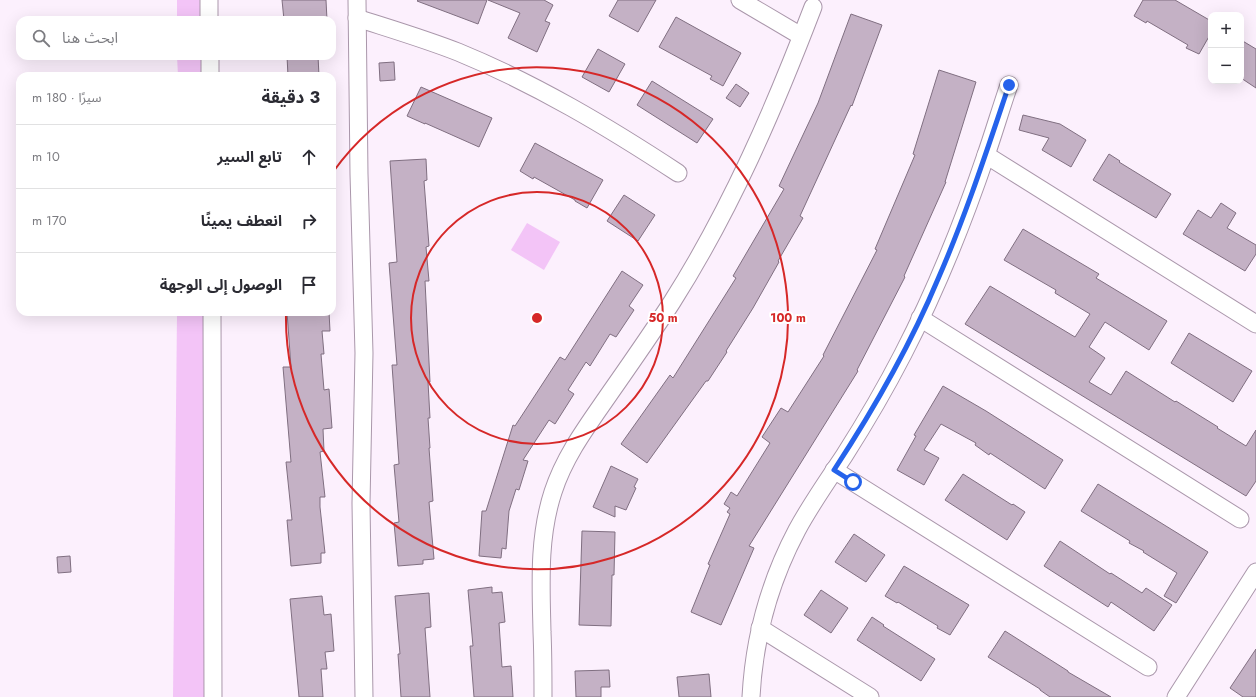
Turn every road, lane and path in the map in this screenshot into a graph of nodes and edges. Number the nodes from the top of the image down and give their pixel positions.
1 (209, 0) edge
2 (357, 0) edge
3 (740, 0) edge
4 (813, 6) dead end
5 (209, 16) edge
6 (357, 18) junction
7 (802, 36) junction
8 (210, 60) edge
9 (210, 72) edge
10 (1009, 85) dead end
11 (986, 155) junction
12 (678, 173) dead end
13 (212, 316) edge
14 (920, 318) junction
15 (1256, 324) edge
16 (834, 470) junction
17 (1240, 519) dead end
18 (1256, 572) edge
19 (760, 628) junction
20 (1148, 667) dead end
21 (213, 697) edge
22 (364, 697) edge
23 (543, 697) edge
24 (751, 697) edge
25 (870, 697) edge
26 (1176, 697) edge

1 - 5 street
2 - 6 street
3 - 7 street
4 - 7 street
6 - 12 street
6 - 22 street
7 - 23 street
8 - 9 street
10 - 11 street
11 - 14 street
11 - 15 street
13 - 21 street
14 - 16 street
14 - 17 street
16 - 19 street
16 - 20 street
18 - 26 street
19 - 24 street
19 - 25 street

